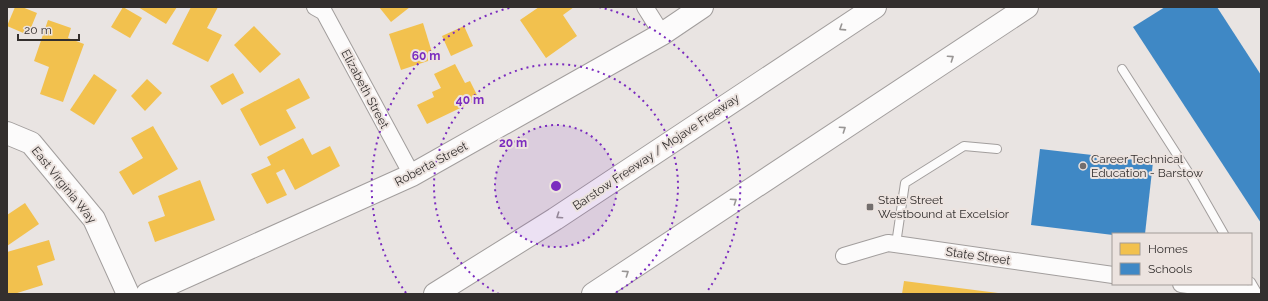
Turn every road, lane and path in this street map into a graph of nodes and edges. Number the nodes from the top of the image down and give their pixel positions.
1 (315, 7) edge
2 (645, 7) edge
3 (702, 7) edge
4 (875, 7) edge
5 (1027, 7) edge
6 (662, 34) junction
7 (1122, 69) dead end
8 (7, 133) edge
9 (997, 149) dead end
10 (412, 175) junction
11 (1223, 233) edge
12 (896, 244) junction
13 (844, 256) dead end
14 (1112, 275) edge
15 (1252, 284) edge
16 (1188, 285) edge
17 (128, 294) edge
18 (146, 294) edge
19 (435, 294) edge
20 (593, 294) edge
21 (1253, 294) edge
22 (1258, 294) edge

1 - 10 street, Elizabeth Street
2 - 6 street
3 - 6 main road, Roberta Street
4 -> 19 main road, Barstow Freeway / Mojave Freeway
20 -> 5 main road
6 - 10 main road, Roberta Street
7 - 11 lane
8 - 17 main road, East Virginia Way
9 - 12 lane
10 - 18 main road, Roberta Street
12 - 13 street, State Street
12 - 14 street, State Street
15 - 22 lane
16 - 21 street

